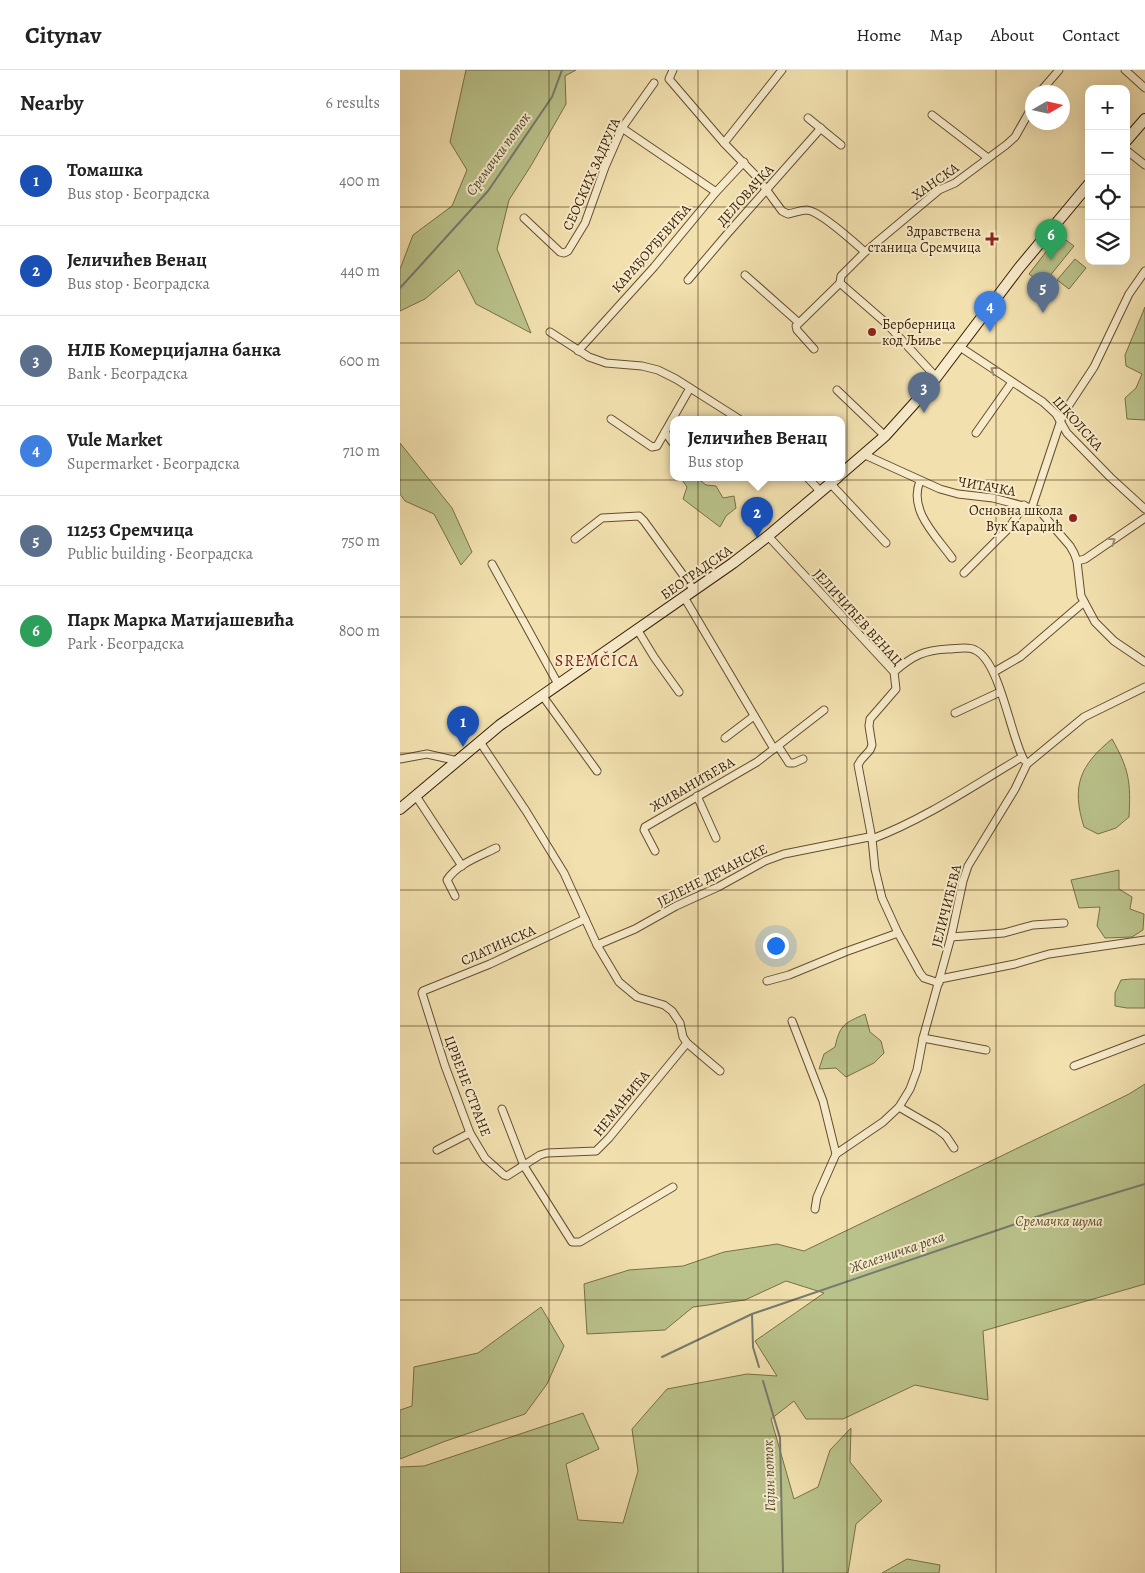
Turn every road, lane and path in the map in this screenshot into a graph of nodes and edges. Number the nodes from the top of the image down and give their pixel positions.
1 (673, 70) edge
2 (782, 70) edge
3 (1059, 70) edge
4 (1125, 70) edge
5 (654, 83) dead end
6 (1046, 85) edge
7 (1145, 88) edge
8 (932, 115) dead end
9 (808, 118) dead end
10 (1025, 119) edge
11 (1145, 119) edge
12 (622, 128) junction
13 (821, 128) junction
14 (1130, 136) edge
15 (724, 143) junction
16 (841, 145) dead end
17 (1130, 153) edge
18 (988, 158) junction
19 (744, 162) junction
20 (1145, 165) edge
21 (1085, 189) edge
22 (767, 190) junction
23 (716, 192) junction
24 (524, 218) dead end
25 (865, 252) junction
26 (1145, 271) edge
27 (745, 275) dead end
28 (688, 280) dead end
29 (840, 283) junction
30 (798, 322) junction
31 (550, 332) dead end
32 (960, 346) junction
33 (814, 349) dead end
34 (578, 351) junction
35 (937, 378) junction
36 (1012, 382) junction
37 (690, 388) junction
38 (837, 390) dead end
39 (674, 416) edge
40 (734, 416) edge
41 (611, 419) dead end
42 (1060, 420) junction
43 (670, 423) edge
44 (665, 432) junction
45 (976, 433) dead end
46 (885, 436) junction
47 (670, 438) edge
48 (864, 455) junction
49 (845, 471) edge
50 (811, 481) edge
51 (832, 481) edge
52 (838, 481) edge
53 (920, 481) junction
54 (820, 491) junction
55 (1024, 505) junction
56 (1032, 507) junction
57 (1145, 510) edge
58 (1145, 518) edge
59 (768, 536) junction
60 (575, 540) dead end
61 (886, 543) dead end
62 (952, 558) dead end
63 (1077, 561) junction
64 (492, 564) dead end
65 (964, 573) dead end
66 (694, 590) junction
67 (684, 597) junction
68 (1084, 602) junction
69 (637, 629) junction
70 (1145, 662) edge
71 (894, 672) junction
72 (994, 672) junction
73 (558, 684) junction
74 (1145, 687) edge
75 (679, 692) dead end
76 (1000, 692) junction
77 (542, 696) junction
78 (824, 710) dead end
79 (955, 713) dead end
80 (754, 716) junction
81 (724, 738) dead end
82 (480, 742) junction
83 (776, 747) junction
84 (1022, 757) junction
85 (400, 759) edge
86 (804, 759) dead end
87 (458, 760) junction
88 (1027, 764) junction
89 (597, 772) dead end
90 (416, 796) junction
91 (697, 796) junction
92 (400, 808) edge
93 (716, 838) dead end
94 (872, 839) junction
95 (496, 848) dead end
96 (655, 851) dead end
97 (462, 866) junction
98 (455, 896) dead end
99 (585, 919) junction
100 (1064, 923) dead end
101 (898, 933) junction
102 (951, 937) junction
103 (1145, 940) edge
104 (597, 945) junction
105 (767, 981) dead end
106 (940, 981) junction
107 (422, 993) joint
108 (792, 1021) dead end
109 (923, 1038) junction
110 (1145, 1039) edge
111 (687, 1043) junction
112 (986, 1050) dead end
113 (1074, 1066) dead end
114 (720, 1072) dead end
115 (899, 1107) junction
116 (502, 1109) dead end
117 (470, 1133) junction
118 (954, 1148) dead end
119 (437, 1150) dead end
120 (836, 1154) junction
121 (524, 1166) junction
122 (507, 1176) joint
123 (673, 1187) dead end
124 (815, 1209) dead end

1 - 15 street
2 - 15 street
3 - 6 street
4 - 7 street
5 - 12 street, СЕОСКИХ ЗАДРУГА
8 - 18 street
9 - 13 street
10 - 18 street, ХАНСКА
11 - 14 main road
12 - 23 street
12 - 24 street, СЕОСКИХ ЗАДРУГА
13 - 16 street
13 - 22 street, ДЕЛОВАЧКА
15 - 19 street
17 - 20 street
18 - 25 street, ХАНСКА
19 - 22 street
19 - 23 street, КАРАЂОРЂЕВИЋА
21 - 32 main road, БЕОГРАДСКА
22 - 25 street
22 - 28 street, ДЕЛОВАЧКА
23 - 34 street, КАРАЂОРЂЕВИЋА
25 - 29 street, ХАНСКА
26 - 42 street
27 - 30 street
29 - 30 street, ХАНСКА
29 - 35 street
30 - 33 street
31 - 34 street
32 - 35 main road, БЕОГРАДСКА
36 -> 32 street, ШКОЛСКА
34 - 37 street
35 - 46 main road, БЕОГРАДСКА
36 - 42 street, ШКОЛСКА
36 - 45 street
37 - 39 street
37 - 40 street
38 - 46 street
41 - 44 street
42 - 56 street
42 - 57 street, ШКОЛСКА
43 - 44 street
44 - 47 street
46 - 48 main road, БЕОГРАДСКА
48 - 49 main road, БЕОГРАДСКА
48 - 53 street, ЧИТАЧКА
50 - 54 street
51 - 54 main road, БЕОГРАДСКА
52 - 61 street
53 - 55 street, ЧИТАЧКА
53 - 62 street
54 - 59 main road, БЕОГРАДСКА
55 - 56 street, ЧИТАЧКА
55 - 65 street
56 - 63 street, ЧИТАЧКА
63 -> 58 street
59 - 66 main road, БЕОГРАДСКА
59 - 71 street, ЈЕЛИЧИЋЕВ ВЕНАЦ
60 - 66 street
63 - 68 street, ЧИТАЧКА
64 - 73 street
66 - 67 main road, БЕОГРАДСКА
67 - 69 main road, БЕОГРАДСКА
67 - 80 street
68 - 70 street, ЧИТАЧКА
68 - 72 street
69 - 73 main road, БЕОГРАДСКА
69 - 75 street
71 - 72 street
71 - 94 street, ЈЕЛИЧИЋЕВ ВЕНАЦ
72 - 76 street
73 - 77 main road, БЕОГРАДСКА
74 - 88 street
76 - 79 street
76 - 84 street
77 - 82 main road, БЕОГРАДСКА
77 - 89 street
78 - 83 street, ЖИВАНИЋЕВА
80 - 81 street
80 - 83 street
82 - 87 main road, БЕОГРАДСКА
82 - 99 street
83 - 86 street
83 - 91 street, ЖИВАНИЋЕВА
84 - 88 street
84 - 94 street
85 - 87 street
87 - 90 main road, БЕОГРАДСКА
88 - 102 street, ЈЕЛИЧИЋЕВА
90 - 92 main road, БЕОГРАДСКА
90 - 97 street
91 - 93 street
91 - 96 street, ЖИВАНИЋЕВА
94 - 101 street, ЈЕЛИЧИЋЕВ ВЕНАЦ
94 - 104 street, ЈЕЛЕНЕ ДЕЧАНСКЕ
95 - 97 street
97 - 98 street
99 - 104 street
99 - 107 street, СЛАТИНСКА
100 - 102 street
101 - 105 street
101 - 106 street, ЈЕЛИЧИЋЕВ ВЕНАЦ
102 - 106 street, ЈЕЛИЧИЋЕВА
103 - 106 street
104 - 111 street
106 - 109 street, ЈЕЛИЧИЋЕВА
107 - 117 street, ЦРВЕНЕ СТРАНЕ
108 - 120 street
109 - 112 street
109 - 115 street, ЈЕЛИЧИЋЕВА
110 - 113 street
111 - 114 street
111 - 121 street, НЕМАЊИЋА
115 - 118 street
115 - 120 street, ЈЕЛИЧИЋЕВА
116 - 121 street
117 - 119 street
117 - 122 street, ЦРВЕНЕ СТРАНЕ
120 - 124 street
121 - 122 street, НЕМАЊИЋА
121 - 123 street

